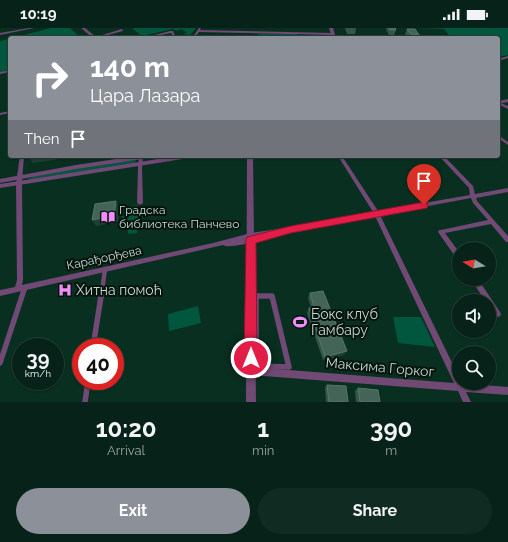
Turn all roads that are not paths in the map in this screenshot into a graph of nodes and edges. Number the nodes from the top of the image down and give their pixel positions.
1 (33, 28) edge
2 (83, 28) edge
3 (331, 28) edge
4 (200, 29) edge
5 (104, 33) dead end
6 (0, 34) edge
7 (93, 36) edge
8 (102, 36) edge
9 (153, 36) edge
10 (174, 36) edge
11 (333, 36) edge
12 (500, 138) edge
13 (508, 144) edge
14 (22, 158) edge
15 (157, 158) edge
16 (250, 158) edge
17 (341, 158) edge
18 (443, 158) edge
19 (141, 159) edge
20 (19, 180) junction
21 (0, 181) edge
22 (0, 186) edge
23 (508, 190) edge
24 (474, 196) junction
25 (140, 203) dead end
26 (377, 214) junction
27 (492, 222) junction
28 (251, 237) junction
29 (508, 240) edge
30 (452, 247) edge
31 (105, 269) junction
32 (479, 286) edge
33 (22, 287) junction
34 (0, 293) edge
35 (498, 314) dead end
36 (94, 338) edge
37 (0, 363) edge
38 (253, 368) junction
39 (452, 369) edge
40 (452, 385) edge
41 (87, 390) edge
42 (462, 390) edge
43 (496, 390) edge
44 (508, 391) edge
45 (85, 402) edge
46 (251, 402) edge
47 (467, 402) edge

1 - 6 street
2 - 7 street
3 - 11 street
4 - 11 street
5 - 8 street
9 - 10 street
12 - 13 street
14 - 20 street
15 - 19 street
16 - 28 street
17 - 26 street
18 - 24 street
19 - 20 street
19 - 25 street
20 - 21 street
20 - 22 street
20 - 33 street
23 - 24 street, Карађорђева
24 - 26 street, Карађорђева
24 - 27 street
26 - 28 street, Карађорђева
26 - 39 street
27 - 29 street
27 - 30 street
28 - 31 street, Карађорђева
28 - 38 street
31 - 33 street, Карађорђева
31 - 36 street
32 - 35 street
33 - 34 street, Карађорђева
33 - 37 street
38 - 38 street
38 - 40 street, Максима Горког
38 - 46 street
41 - 45 street
42 - 47 street
43 - 44 street, Максима Горког

